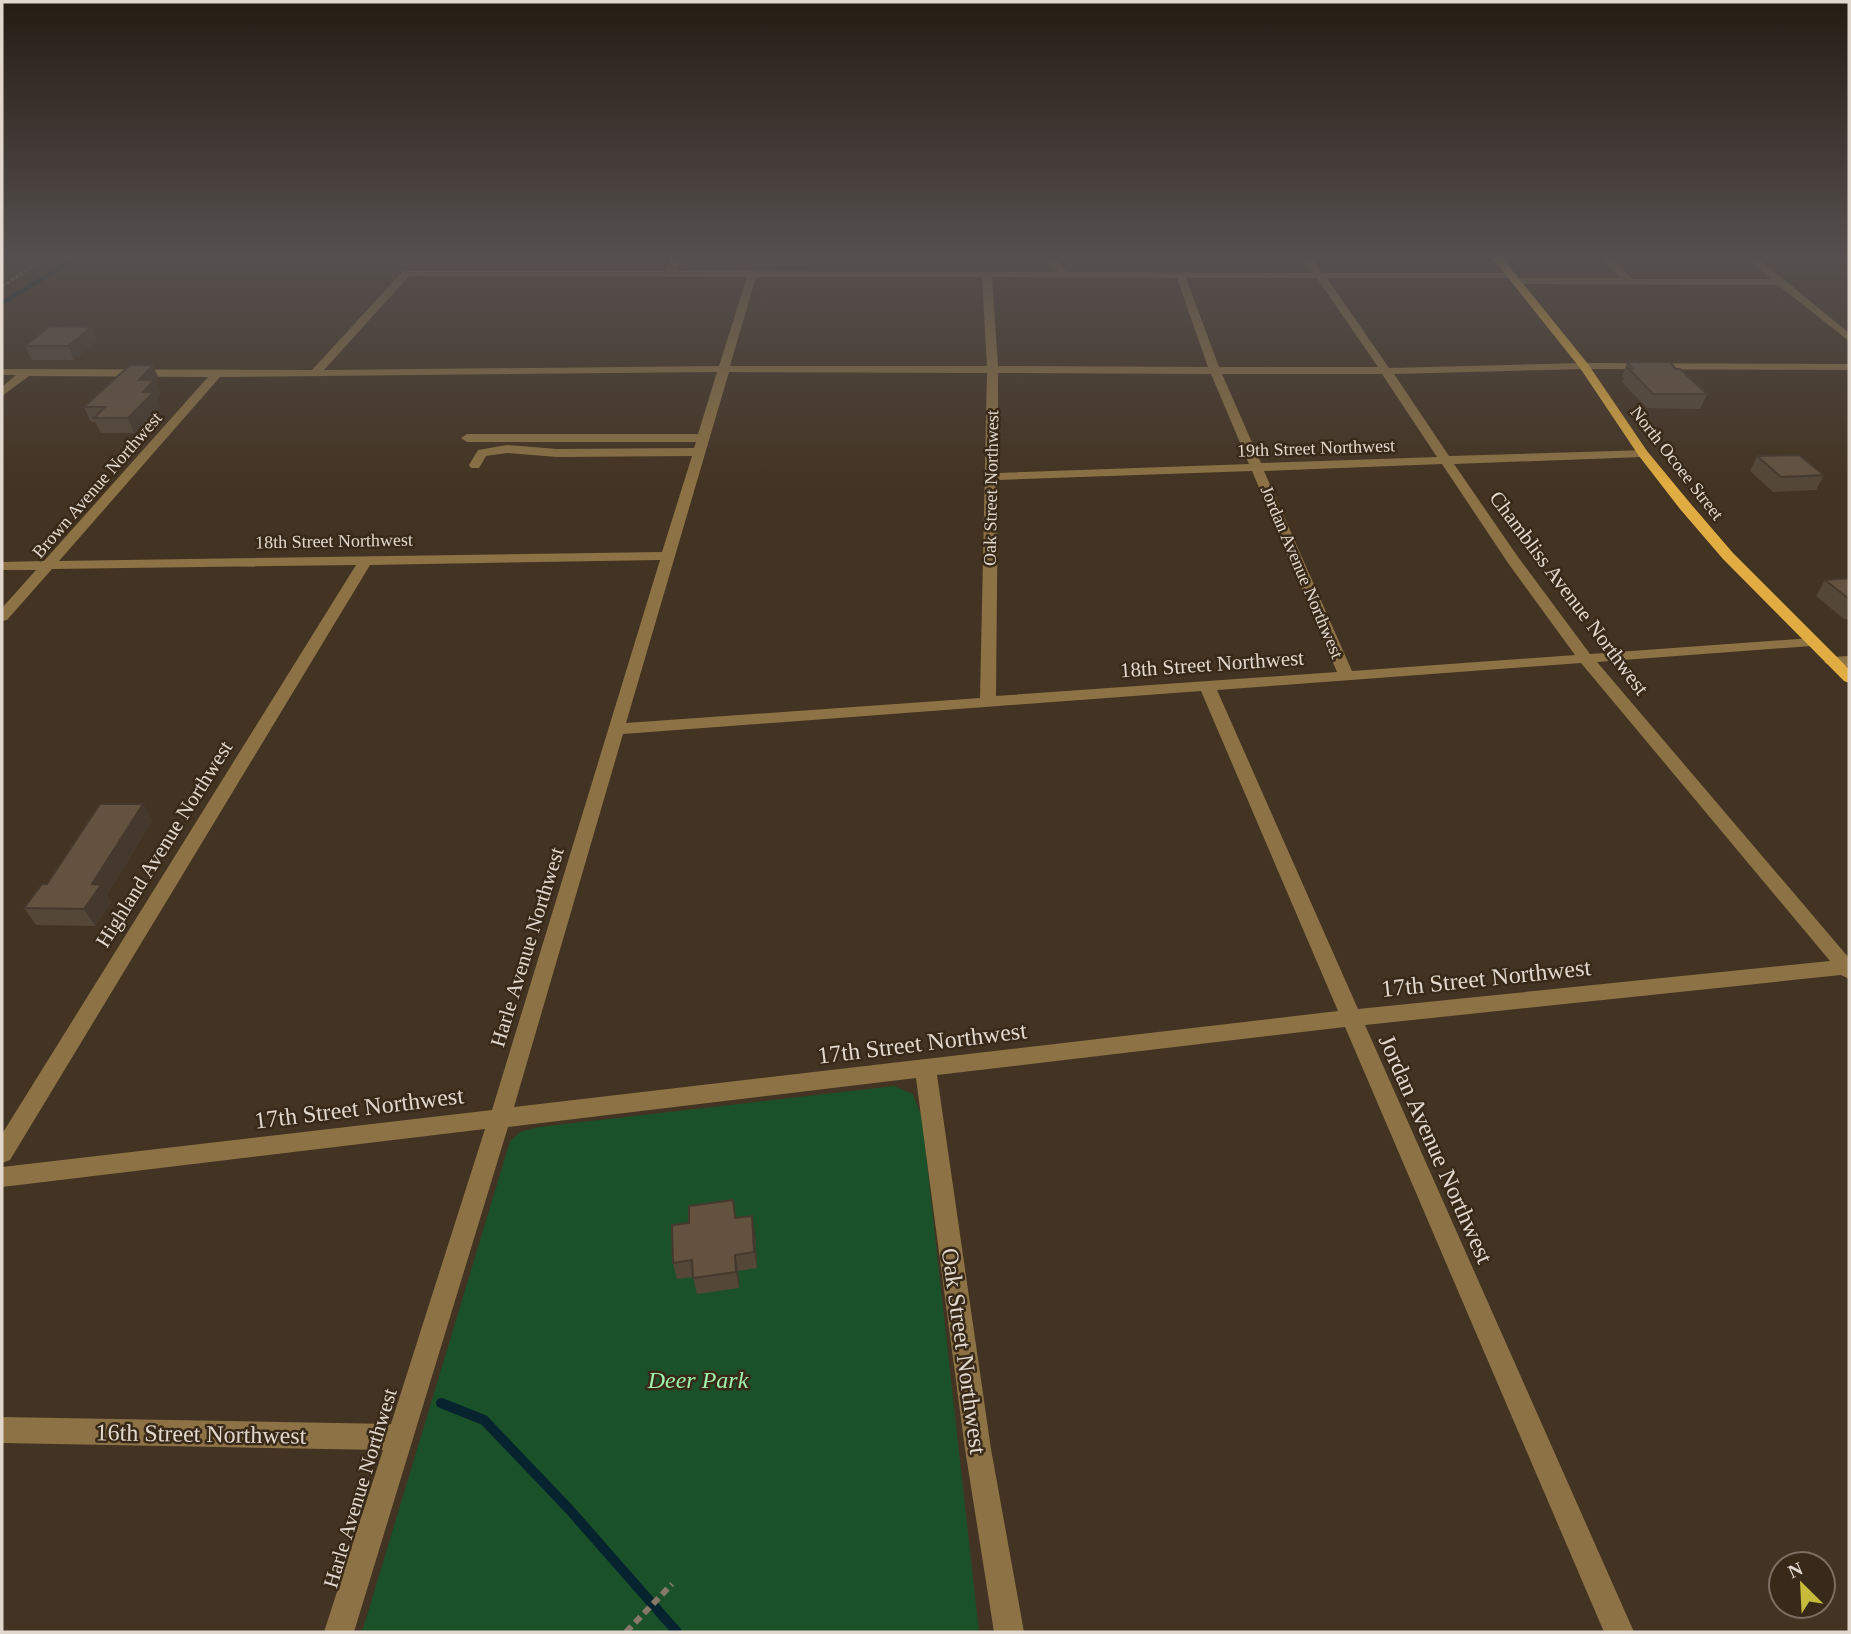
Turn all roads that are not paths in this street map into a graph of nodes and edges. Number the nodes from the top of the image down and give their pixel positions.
1 (354, 331) edge
2 (736, 331) edge
3 (991, 331) edge
4 (1201, 331) edge
5 (1360, 331) edge
6 (1556, 331) edge
7 (1584, 366) junction
8 (1849, 367) edge
9 (725, 369) junction
10 (993, 369) junction
11 (1215, 370) junction
12 (1388, 370) junction
13 (2, 372) edge
14 (27, 372) junction
15 (316, 373) junction
16 (217, 374) junction
17 (2, 393) edge
18 (467, 438) dead end
19 (702, 445) junction
20 (1643, 453) junction
21 (1444, 460) junction
22 (475, 465) dead end
23 (1257, 468) junction
24 (990, 477) junction
25 (668, 556) junction
26 (366, 560) junction
27 (50, 565) junction
28 (2, 566) edge
29 (2, 617) edge
30 (1811, 642) junction
31 (1586, 659) junction
32 (1849, 661) edge
33 (1832, 662) junction
34 (1346, 675) junction
35 (1849, 678) edge
36 (1207, 686) junction
37 (988, 702) junction
38 (616, 729) junction
39 (1848, 968) edge
40 (1349, 1018) junction
41 (925, 1069) junction
42 (500, 1118) junction
43 (2, 1153) edge
44 (2, 1177) edge
45 (2, 1430) edge
46 (400, 1437) junction
47 (339, 1632) edge
48 (1009, 1632) edge
49 (1619, 1632) edge

1 - 15 street
2 - 9 street, Harle Avenue Northwest
3 - 10 street, Oak Street Northwest
4 - 11 street, Jordan Avenue Northwest
5 - 12 street, Chambliss Avenue Northwest
6 - 7 main road, North Ocoee Street
7 - 8 street
7 - 12 street
7 - 20 main road, North Ocoee Street
9 - 10 street
9 - 15 street
9 - 19 street, Harle Avenue Northwest
10 - 11 street
10 - 24 street, Oak Street Northwest
11 - 12 street
11 - 23 street, Jordan Avenue Northwest
12 - 21 street, Chambliss Avenue Northwest
13 - 14 street
14 - 16 street
14 - 17 street
15 - 16 street
16 - 27 street, Brown Avenue Northwest
18 - 19 street
19 - 22 street
19 - 25 street, Harle Avenue Northwest
20 - 21 street, 19th Street Northwest
20 - 30 main road, North Ocoee Street
21 - 23 street, 19th Street Northwest
21 - 31 street, Chambliss Avenue Northwest
23 - 24 street, 19th Street Northwest
23 - 34 street, Jordan Avenue Northwest
24 - 37 street, Oak Street Northwest
25 - 26 street, 18th Street Northwest
25 - 38 street, Harle Avenue Northwest
26 - 27 street, 18th Street Northwest
26 - 43 street, Highland Avenue Northwest
27 - 28 street, 18th Street Northwest
27 - 29 street, Brown Avenue Northwest
30 - 31 street, 18th Street Northwest
30 - 33 main road, North Ocoee Street
31 - 34 street, 18th Street Northwest
31 - 39 street, Chambliss Avenue Northwest
32 - 33 street
33 - 35 main road, North Ocoee Street
34 - 36 street, 18th Street Northwest
36 - 37 street, 18th Street Northwest
36 - 40 street, Jordan Avenue Northwest
37 - 38 street, 18th Street Northwest
38 - 42 street, Harle Avenue Northwest
39 - 40 street, 17th Street Northwest
40 - 41 street, 17th Street Northwest
40 - 49 street, Jordan Avenue Northwest
41 - 42 street, 17th Street Northwest
41 - 48 street, Oak Street Northwest
42 - 44 street, 17th Street Northwest
42 - 46 street, Harle Avenue Northwest
45 - 46 street, 16th Street Northwest
46 - 47 street, Harle Avenue Northwest

